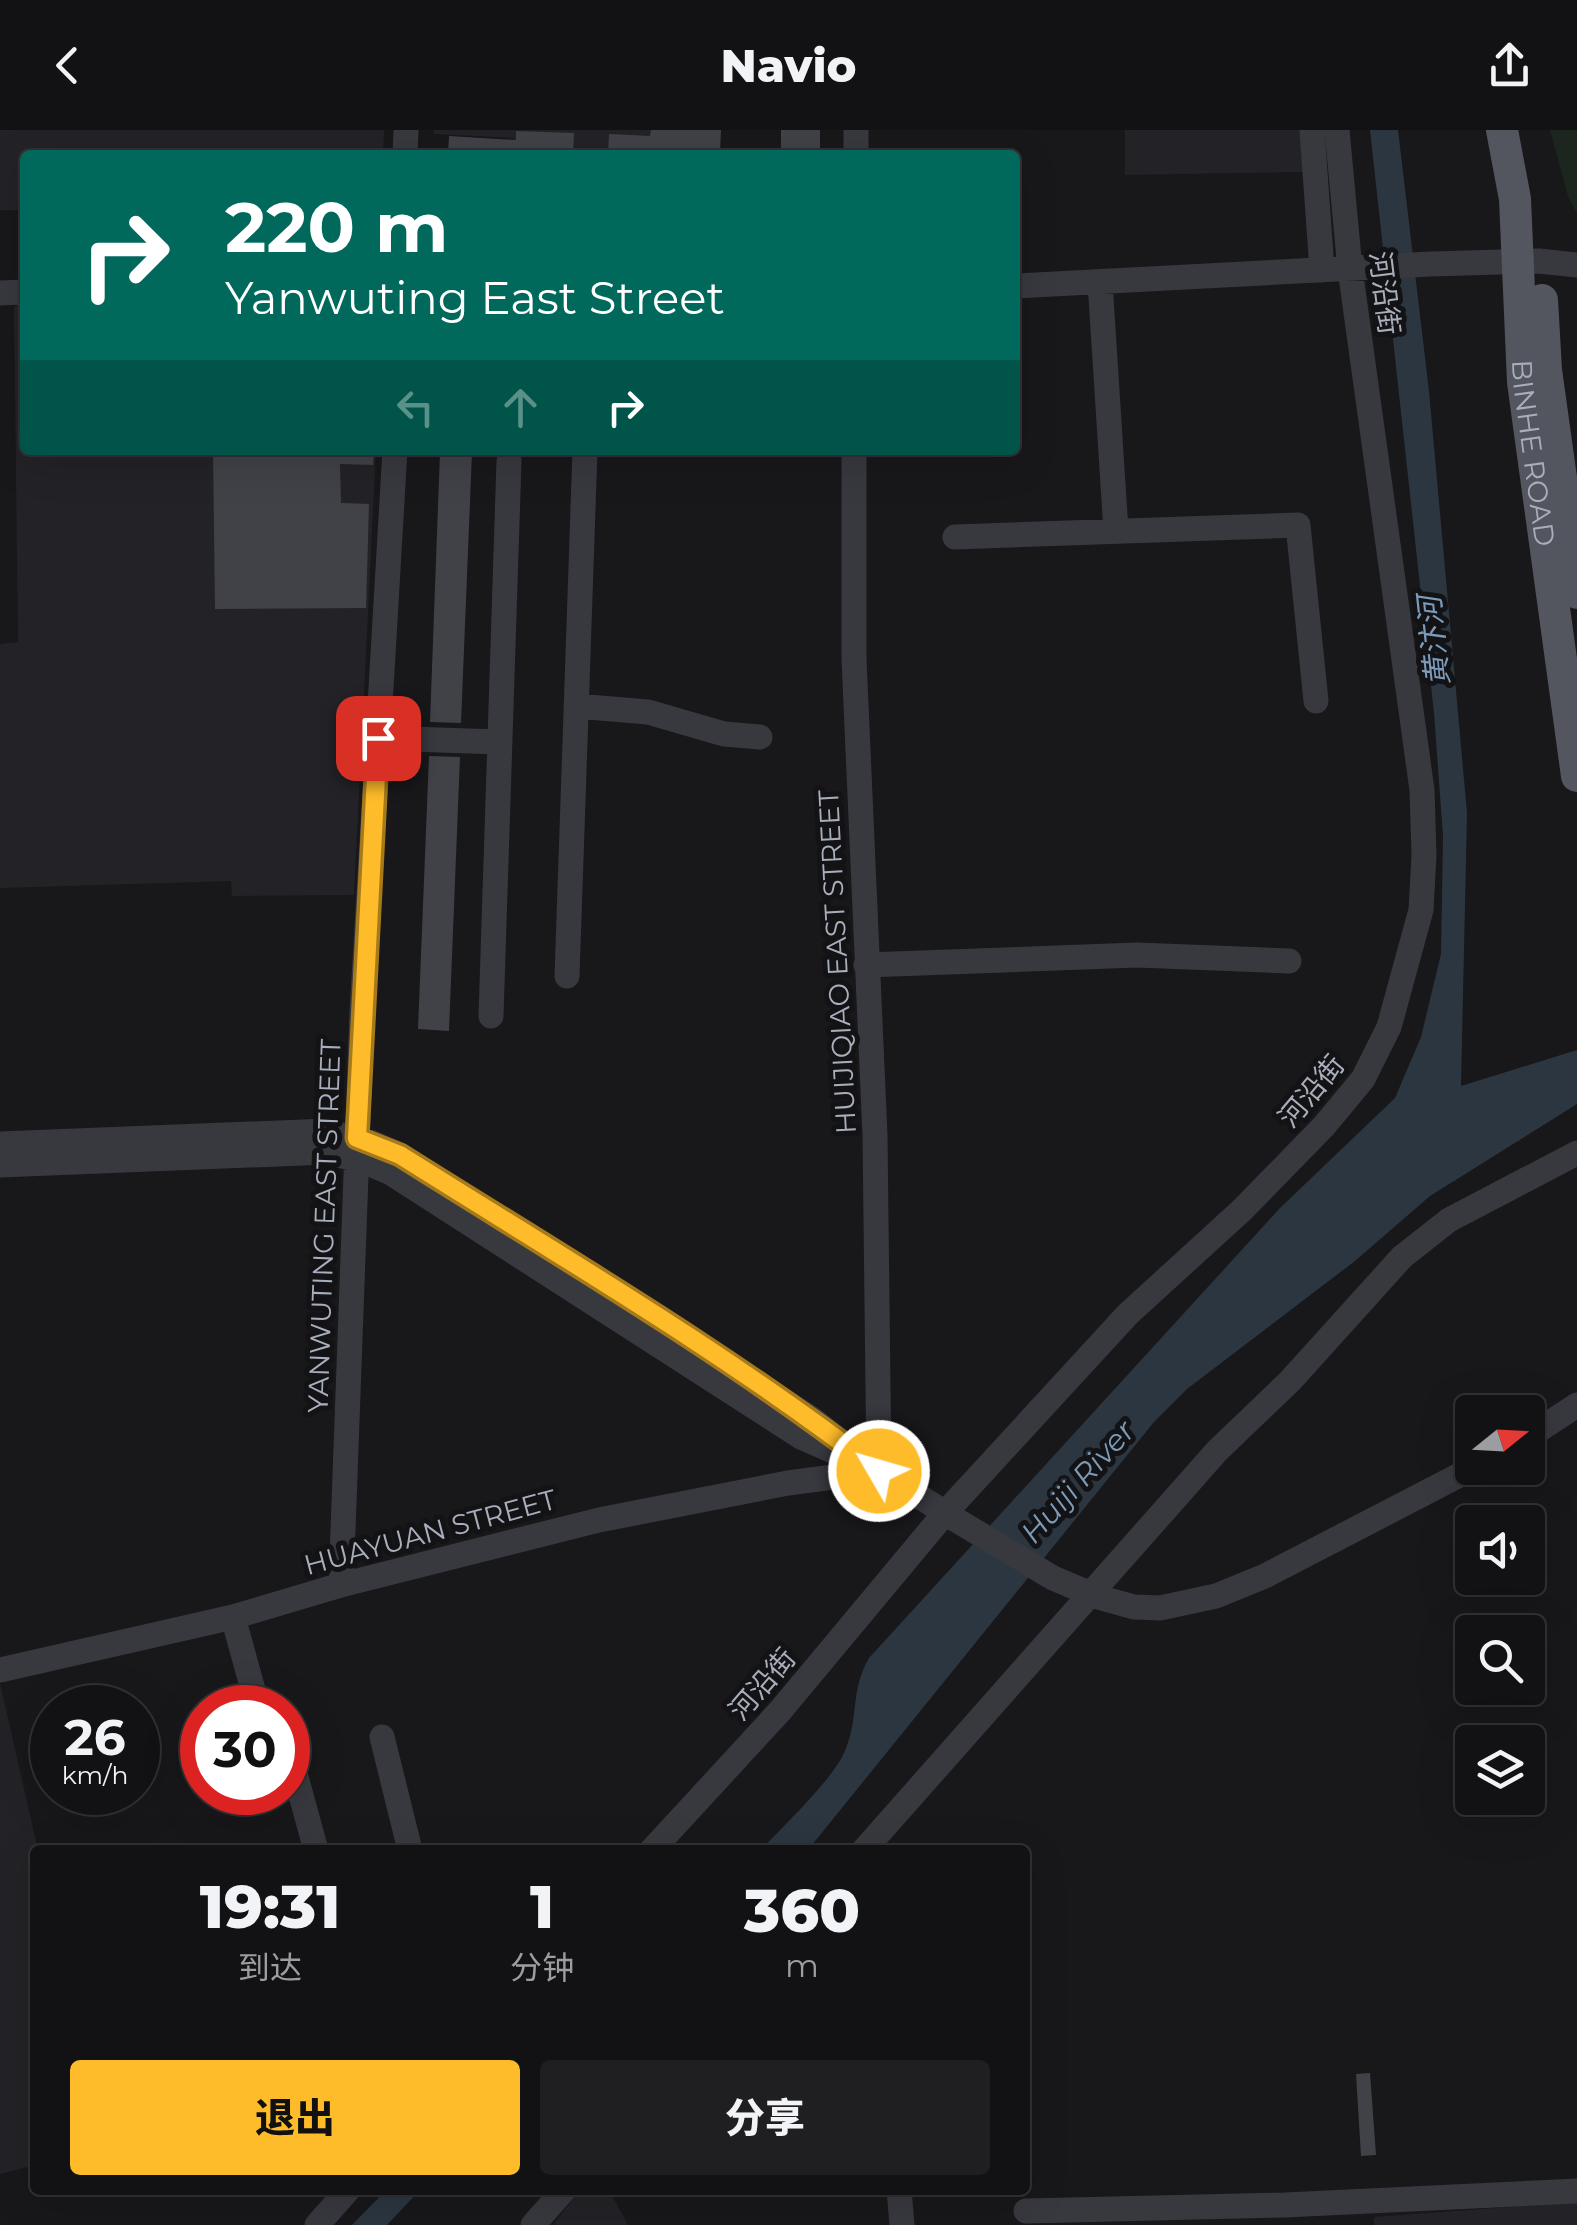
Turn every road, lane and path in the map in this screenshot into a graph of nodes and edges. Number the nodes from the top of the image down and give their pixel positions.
1 (1312, 130) edge
2 (1336, 130) edge
3 (1502, 130) edge
4 (1523, 130) edge
5 (1529, 261) junction
6 (1577, 264) edge
7 (1358, 268) junction
8 (1322, 270) junction
9 (1100, 282) junction
10 (1020, 286) edge
11 (396, 455) edge
12 (584, 455) edge
13 (854, 455) edge
14 (509, 460) dead end
15 (1116, 531) junction
16 (955, 537) dead end
17 (1577, 593) edge
18 (1316, 701) dead end
19 (576, 706) junction
20 (760, 737) dead end
21 (378, 738) junction
22 (500, 742) junction
23 (1577, 776) edge
24 (1289, 961) dead end
25 (866, 965) junction
26 (567, 976) dead end
27 (491, 1016) dead end
28 (0, 1144) edge
29 (357, 1149) junction
30 (1577, 1154) edge
31 (0, 1165) edge
32 (1577, 1404) edge
33 (1545, 1426) edge
34 (879, 1471) junction
35 (1455, 1477) edge
36 (952, 1517) junction
37 (341, 1585) junction
38 (1090, 1595) junction
39 (233, 1617) junction
40 (0, 1670) edge
41 (252, 1685) edge
42 (382, 1736) dead end
43 (307, 1815) edge
44 (315, 1845) edge
45 (409, 1845) edge
46 (657, 1845) edge
47 (868, 1845) edge
48 (1577, 2190) edge
49 (344, 2195) edge
50 (560, 2195) edge
51 (899, 2195) edge
52 (1026, 2211) dead end
53 (317, 2225) edge
54 (533, 2225) edge
55 (902, 2225) edge

1 - 8 street
2 - 7 street, 河沿街
3 - 5 main road, BINHE ROAD
4 - 5 main road, BINHE ROAD
5 - 6 street
5 - 7 street
5 - 17 main road, BINHE ROAD
5 - 23 main road, BINHE ROAD
7 - 8 street
7 - 36 street, 河沿街
8 - 9 street
9 - 10 street
9 - 15 street
11 - 21 street, YANWUTING EAST STREET
12 - 19 street
13 - 25 street, HUIJIQIAO EAST STREET
14 - 22 street
15 - 16 street
15 - 18 street
19 - 20 street
19 - 26 street
21 - 22 street
21 - 29 street, YANWUTING EAST STREET
22 - 27 street
24 - 25 street
25 - 34 street, HUIJIQIAO EAST STREET
28 - 29 street
29 - 31 street
29 - 34 street
29 - 37 street, YANWUTING EAST STREET
30 - 38 street
32 - 33 street
34 - 36 street
34 - 37 street, HUAYUAN STREET
35 - 38 street
36 - 38 street
36 - 46 street, 河沿街
37 - 39 street, HUAYUAN STREET
38 - 47 street
39 - 40 street, HUAYUAN STREET
39 - 41 street
42 - 45 street
43 - 44 street
48 - 52 street
49 - 53 street
50 - 54 street
51 - 55 street

